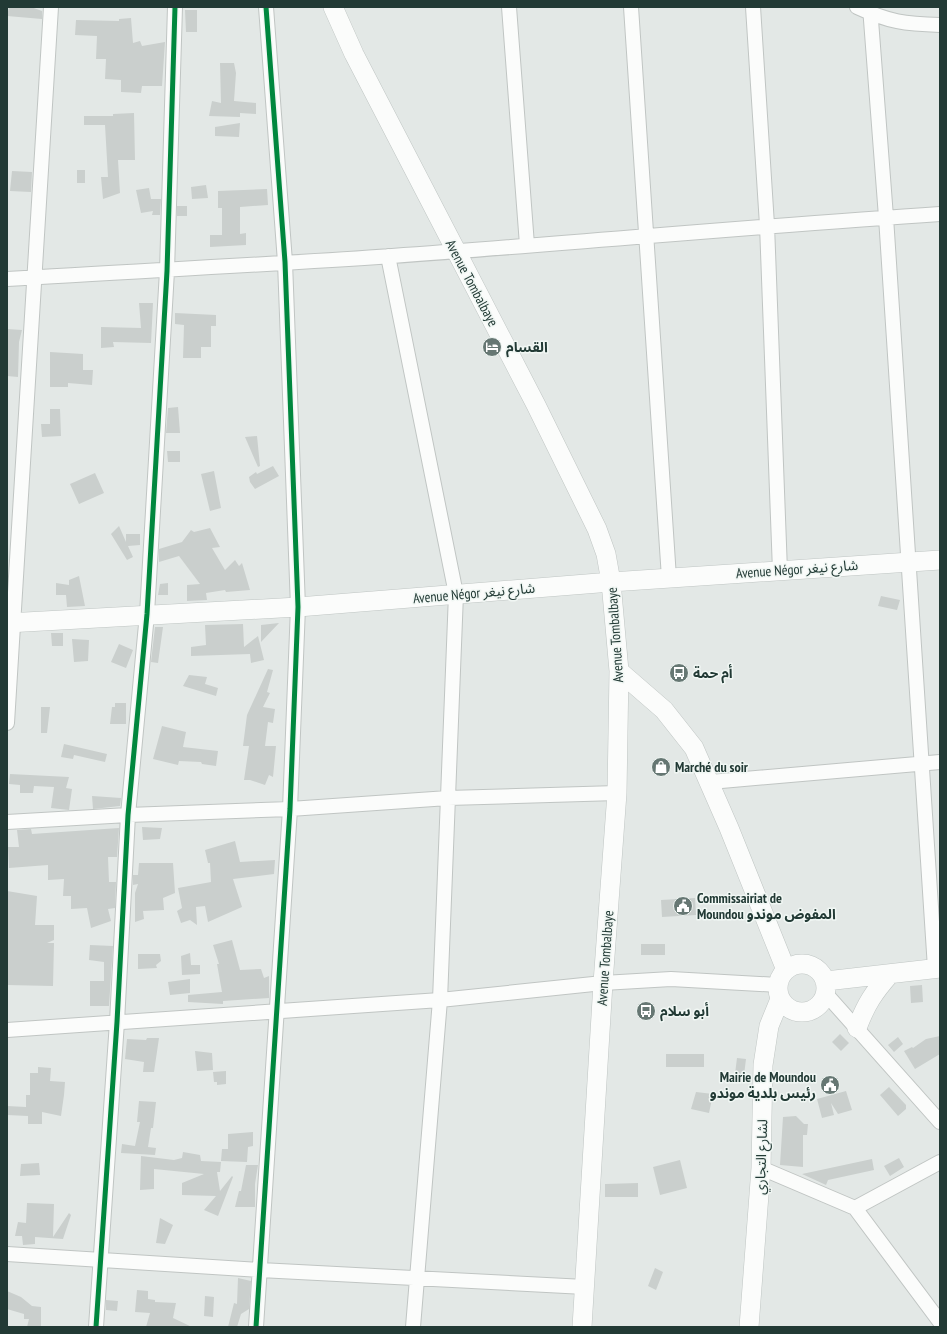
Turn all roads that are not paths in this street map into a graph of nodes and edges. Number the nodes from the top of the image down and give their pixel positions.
1 (51, 7) edge
2 (175, 7) edge
3 (266, 7) edge
4 (333, 7) edge
5 (509, 7) edge
6 (631, 7) edge
7 (753, 7) edge
8 (857, 7) edge
9 (871, 10) edge
10 (940, 25) edge
11 (940, 214) edge
12 (886, 217) junction
13 (767, 225) junction
14 (646, 237) junction
15 (527, 245) junction
16 (455, 251) junction
17 (388, 256) junction
18 (285, 262) junction
19 (167, 271) junction
20 (35, 278) junction
21 (7, 279) edge
22 (940, 560) edge
23 (909, 562) junction
24 (780, 571) junction
25 (669, 578) junction
26 (611, 582) junction
27 (456, 594) junction
28 (298, 607) junction
29 (147, 614) junction
30 (11, 623) edge
31 (619, 671) junction
32 (7, 723) edge
33 (940, 762) edge
34 (921, 764) junction
35 (710, 782) junction
36 (617, 793) junction
37 (448, 798) junction
38 (290, 809) junction
39 (128, 815) junction
40 (7, 822) edge
41 (938, 968) edge
42 (890, 974) junction
43 (603, 983) junction
44 (781, 984) junction
45 (826, 987) junction
46 (440, 1000) junction
47 (277, 1012) junction
48 (117, 1022) junction
49 (857, 1028) junction
50 (7, 1030) edge
51 (940, 1122) edge
52 (940, 1162) edge
53 (761, 1168) junction
54 (855, 1208) junction
55 (7, 1254) edge
56 (100, 1260) junction
57 (260, 1270) junction
58 (417, 1279) junction
59 (585, 1288) junction
60 (940, 1322) edge
61 (752, 1324) edge
62 (96, 1327) edge
63 (256, 1327) edge
64 (413, 1327) edge
65 (582, 1327) edge

1 - 20 street
2 - 19 street
3 - 18 street
4 - 16 main road, Avenue Tombalbaye
5 - 15 street
6 - 14 street
7 - 13 street
8 - 9 street
9 - 10 street
9 - 12 street
11 - 12 street
12 - 13 street
12 - 23 street
13 - 14 street
13 - 24 street
14 - 15 street
14 - 25 street
15 - 16 street
16 - 17 street
16 - 26 main road, Avenue Tombalbaye
17 - 18 street
17 - 27 street
18 - 19 street
18 - 28 street
19 - 20 street
19 - 29 street
20 - 21 street
20 - 30 street
22 - 23 main road, Avenue Négor شارع نيغر
23 - 24 main road, Avenue Négor شارع نيغر
23 - 34 street
24 - 25 main road, Avenue Négor شارع نيغر
25 - 26 main road, Avenue Négor شارع نيغر
26 - 27 main road, Avenue Négor شارع نيغر
26 - 31 main road, Avenue Tombalbaye
27 - 28 main road, Avenue Négor شارع نيغر
27 - 37 street
28 - 29 main road, Avenue Négor شارع نيغر
28 - 38 street
29 - 30 main road, Avenue Négor شارع نيغر
29 - 39 street
30 - 32 street
31 - 35 main road
31 - 36 main road, Avenue Tombalbaye
33 - 34 street
34 - 35 street
34 - 41 street
35 - 44 main road
36 - 37 street
36 - 43 main road, Avenue Tombalbaye
37 - 38 street
37 - 46 street
38 - 39 street
38 - 47 street
39 - 40 street
39 - 48 street
41 - 42 main road
42 - 45 main road
42 - 49 main road
43 - 44 street
43 - 46 street
43 - 59 main road, Avenue Tombalbaye
44 - 45 main road
44 - 45 main road
44 - 53 main road, لشارع التجاري
45 - 49 street
46 - 47 street
46 - 58 street
47 - 48 street
47 - 57 street
48 - 50 street
48 - 56 street
49 - 51 street
52 - 54 street
53 - 54 street
53 - 61 main road, لشارع التجاري
54 - 60 street
55 - 56 street
56 - 57 street
56 - 62 street
57 - 58 street
57 - 63 street
58 - 59 street
58 - 64 street
59 - 65 main road, Avenue Tombalbaye

